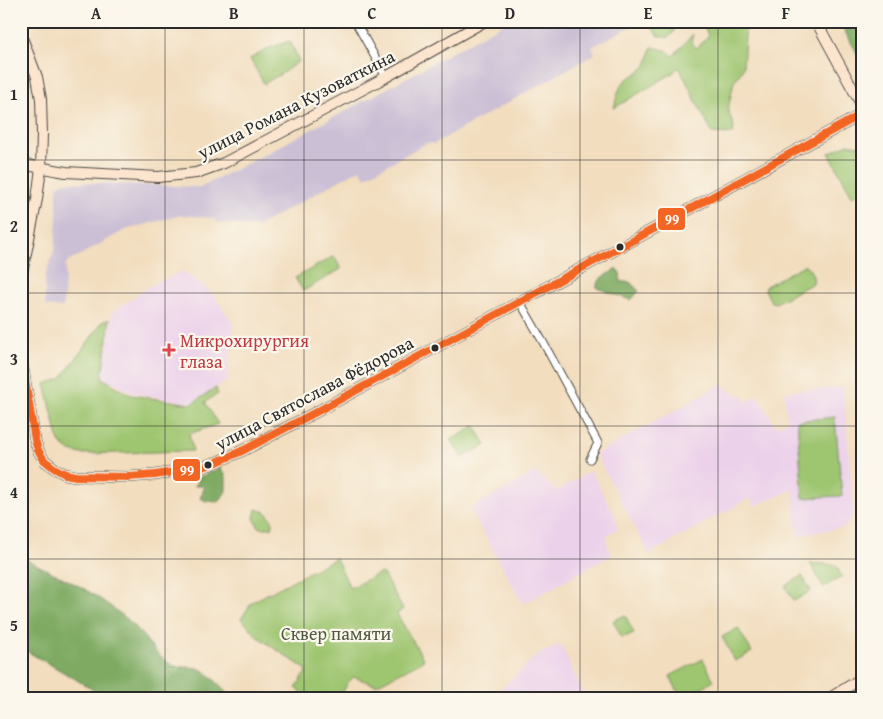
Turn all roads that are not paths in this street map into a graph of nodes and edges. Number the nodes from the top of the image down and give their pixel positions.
1 (355, 21) edge
2 (485, 21) edge
3 (816, 21) edge
4 (21, 35) edge
5 (386, 77) junction
6 (862, 106) edge
7 (862, 114) edge
8 (21, 164) edge
9 (41, 168) junction
10 (21, 278) edge
11 (520, 302) junction
12 (21, 356) edge
13 (590, 459) dead end
14 (862, 678) edge
15 (830, 698) edge

1 - 5 street
2 - 5 street, улица Романа Кузоваткина
3 - 6 street
4 - 9 street
5 - 9 street, улица Романа Кузоваткина
7 - 11 street, улица Святослава Фёдорова
8 - 9 street, улица Романа Кузоваткина
9 - 10 street
11 - 12 street, улица Святослава Фёдорова
11 - 13 street
14 - 15 street

